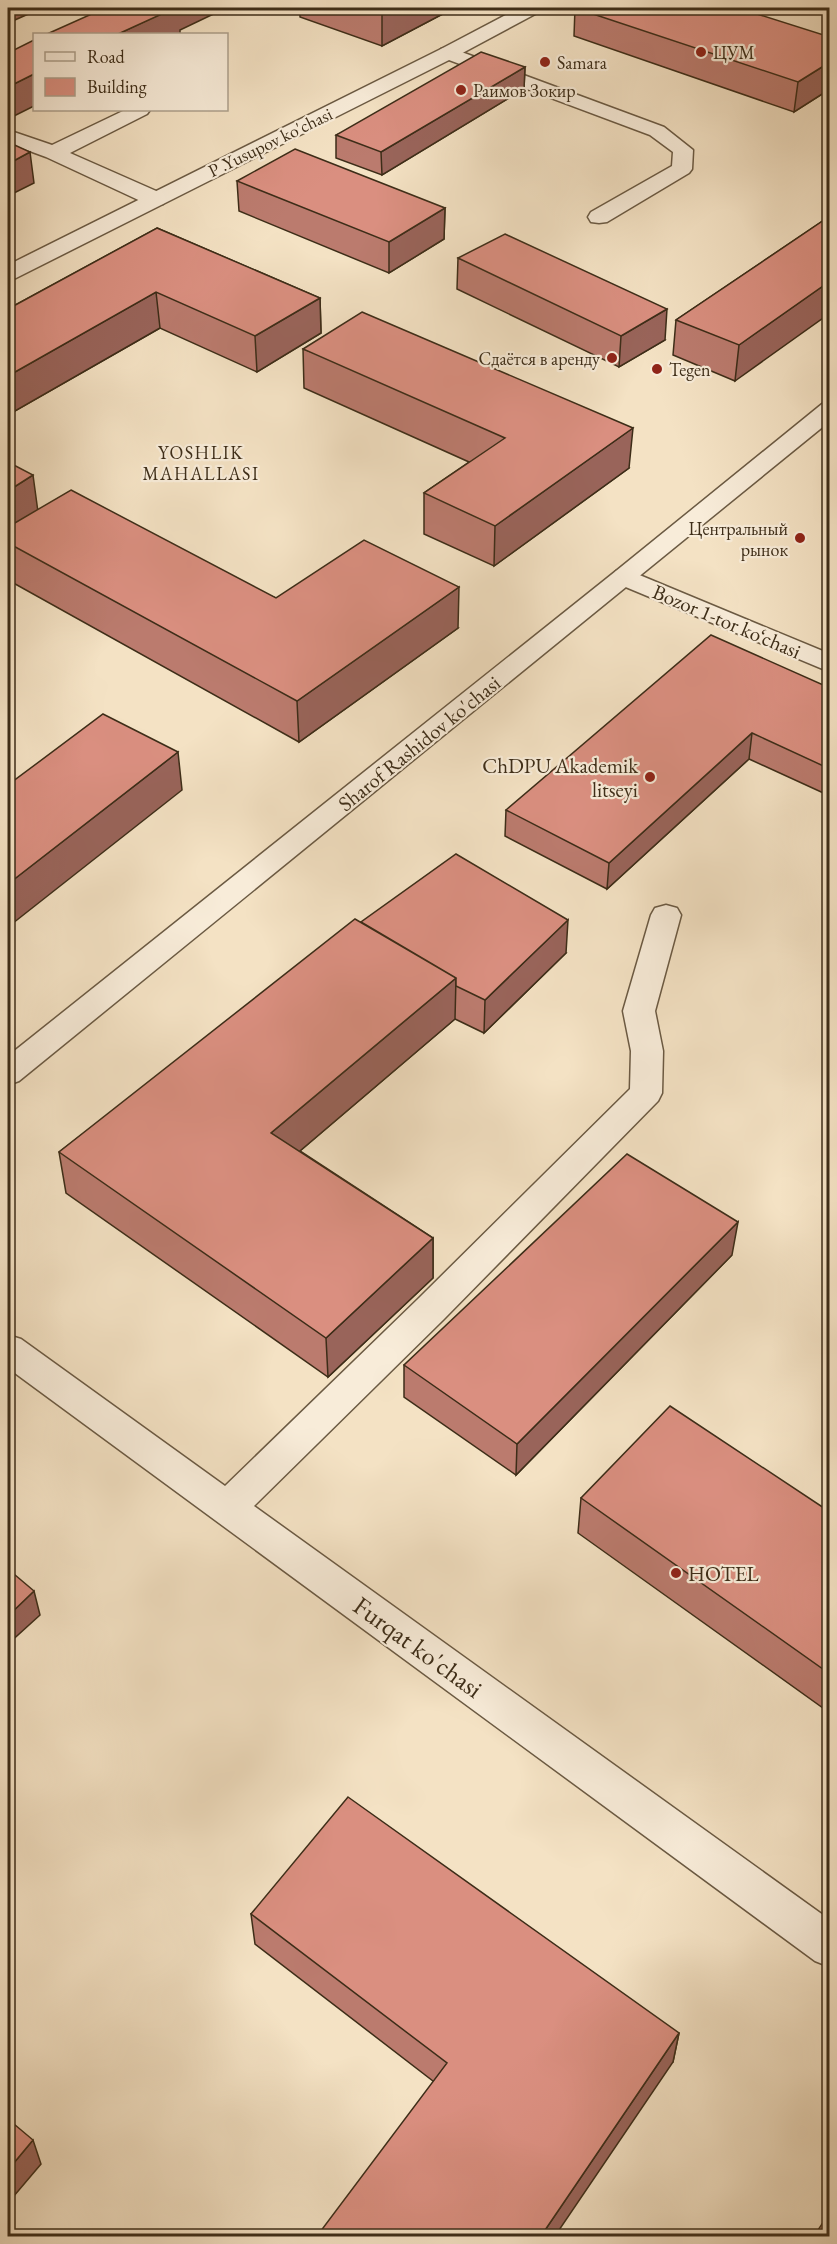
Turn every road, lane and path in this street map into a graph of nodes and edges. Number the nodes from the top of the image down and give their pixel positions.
1 (532, 8) edge
2 (448, 53) junction
3 (139, 111) edge
4 (8, 136) edge
5 (53, 153) junction
6 (155, 199) junction
7 (599, 217) dead end
8 (8, 273) edge
9 (830, 409) edge
10 (625, 578) junction
11 (830, 664) edge
12 (666, 915) dead end
13 (8, 1073) edge
14 (8, 1349) edge
15 (227, 1508) junction
16 (830, 1946) edge

1 - 2 street, P .Yusupov ko'chasi
2 - 6 street, P .Yusupov ko'chasi
2 - 7 street
3 - 5 street
4 - 5 street
5 - 6 street
6 - 8 street, P .Yusupov ko'chasi
9 - 10 street, Sharof Rashidov ko'chasi
10 - 11 street, Bozor 1-tor ko‘chasi
10 - 13 street, Sharof Rashidov ko'chasi
12 - 15 street
14 - 15 street, Furqat ko'chasi
15 - 16 street, Furqat ko'chasi

